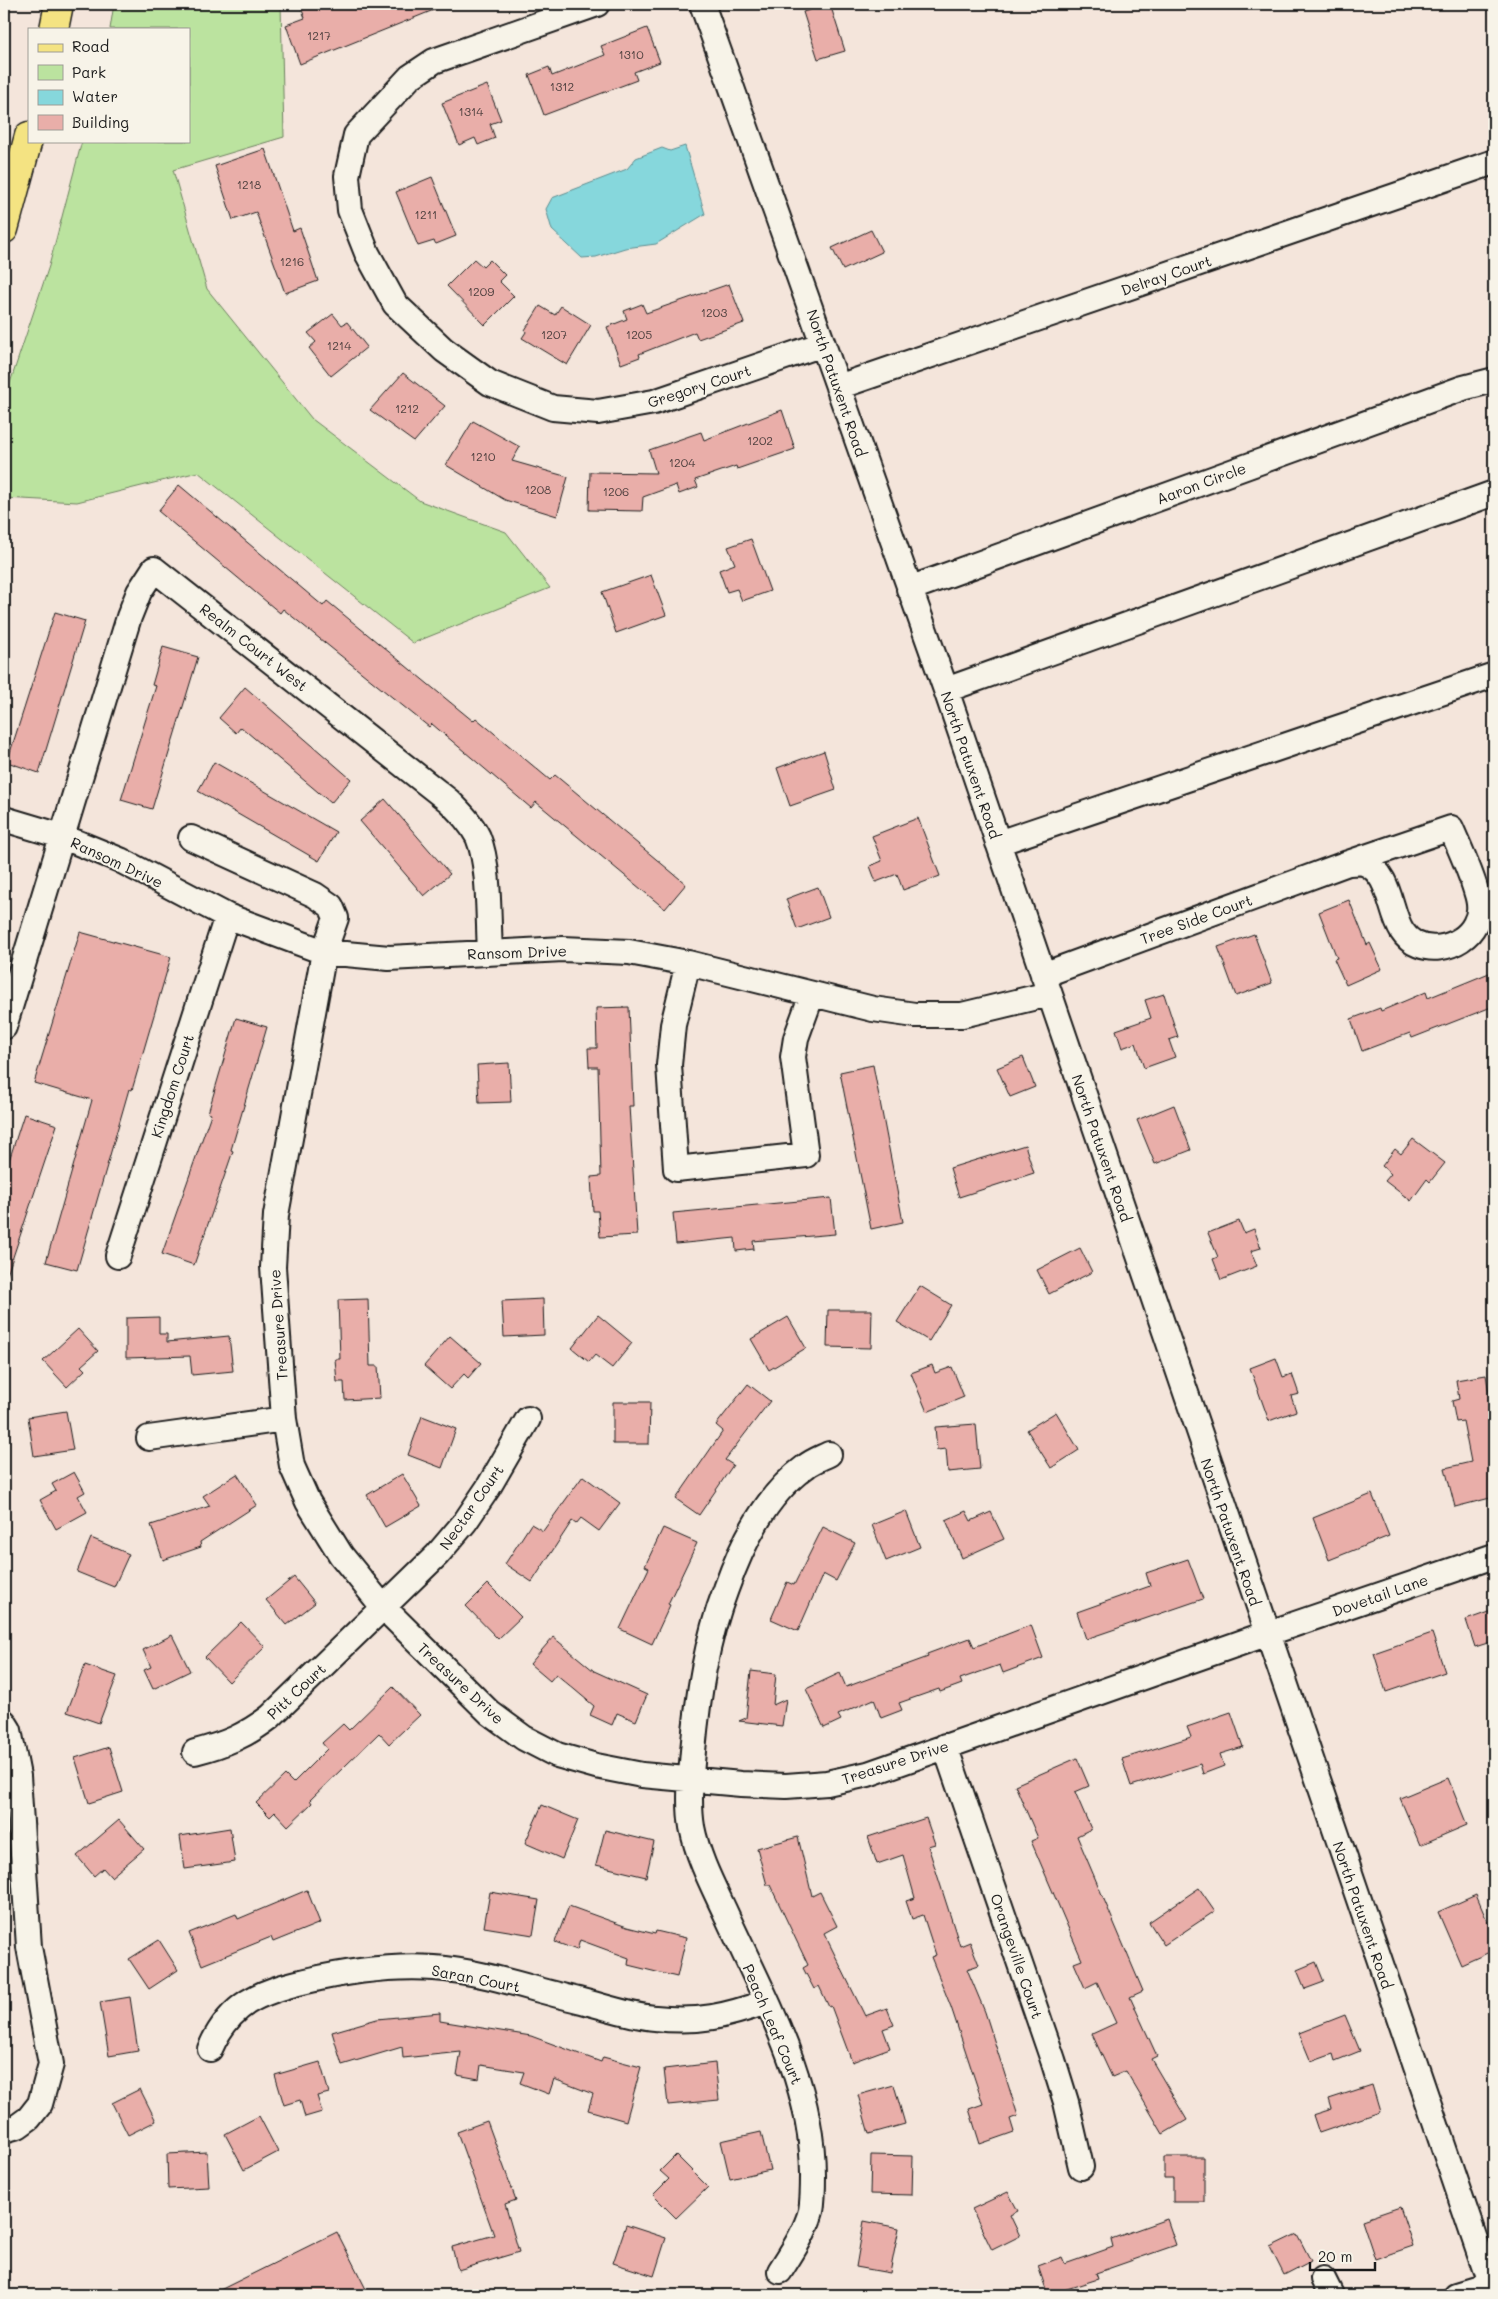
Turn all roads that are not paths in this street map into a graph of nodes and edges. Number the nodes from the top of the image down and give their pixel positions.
1 (59, 4) edge
2 (597, 4) edge
3 (702, 4) edge
4 (54, 28) edge
5 (28, 140) edge
6 (1494, 162) edge
7 (4, 229) edge
8 (823, 344) junction
9 (1494, 380) edge
10 (838, 387) junction
11 (1494, 493) edge
12 (909, 589) junction
13 (1494, 675) edge
14 (946, 690) junction
15 (4, 818) edge
16 (62, 836) junction
17 (191, 838) dead end
18 (998, 843) junction
19 (1348, 863) junction
20 (227, 916) junction
21 (324, 952) junction
22 (490, 952) junction
23 (688, 963) junction
24 (1046, 984) junction
25 (812, 994) junction
26 (4, 1027) edge
27 (118, 1256) dead end
28 (284, 1419) junction
29 (528, 1419) dead end
30 (148, 1438) dead end
31 (828, 1454) dead end
32 (1494, 1556) edge
33 (383, 1608) junction
34 (1266, 1634) junction
35 (4, 1722) edge
36 (945, 1746) junction
37 (195, 1752) dead end
38 (690, 1779) junction
39 (766, 2002) junction
40 (210, 2049) dead end
41 (4, 2130) edge
42 (1081, 2167) dead end
43 (780, 2271) dead end
44 (1492, 2290) edge
45 (1457, 2295) edge

1 - 4 main road
2 - 8 street, Gregory Court
3 - 8 street, North Patuxent Road
5 - 7 main road
6 - 10 street, Delray Court
8 - 10 street, North Patuxent Road
9 - 12 street, Aaron Circle
10 - 12 street, North Patuxent Road
11 - 14 street
12 - 14 street, North Patuxent Road
13 - 18 street
14 - 18 street, North Patuxent Road
15 - 16 street, Ransom Drive
16 - 20 street, Ransom Drive
16 - 22 street, Realm Court West
16 - 26 street
17 - 21 street, Treasure Drive
18 - 24 street, North Patuxent Road
19 - 19 street, Tree Side Court
19 - 24 street, Tree Side Court
20 - 21 street, Ransom Drive
20 - 27 street, Kingdom Court
21 - 22 street, Ransom Drive
21 - 28 street, Treasure Drive
22 - 23 street, Ransom Drive
23 - 25 street, Ransom Drive
23 - 25 street
24 - 25 street, Ransom Drive
24 - 34 street, North Patuxent Road
28 - 30 street
28 - 33 street, Treasure Drive
29 - 33 street, Nectar Court
31 - 38 street, Peach Leaf Court
32 - 34 street, Dovetail Lane
33 - 37 street, Pitt Court
33 - 38 street, Treasure Drive
34 - 36 street, Treasure Drive
34 - 44 street, North Patuxent Road
35 - 41 street
36 - 38 street, Treasure Drive
36 - 42 street, Orangeville Court
38 - 39 street, Peach Leaf Court
39 - 40 street, Saran Court
39 - 43 street, Peach Leaf Court
44 - 45 street

